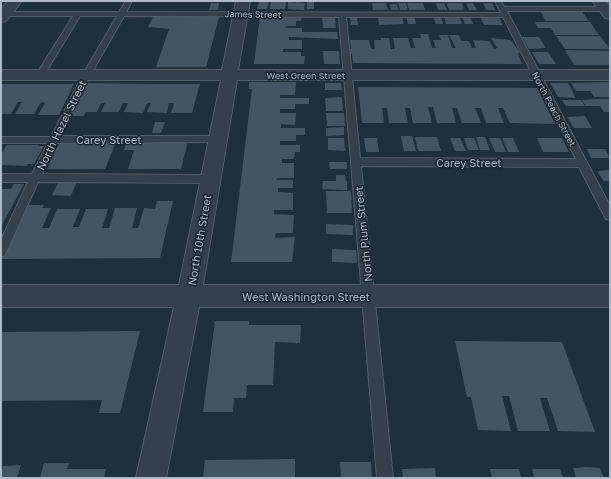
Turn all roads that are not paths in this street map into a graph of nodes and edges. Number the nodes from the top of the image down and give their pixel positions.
1 (15, 1) edge
2 (129, 1) edge
3 (242, 7) edge
4 (502, 8) edge
5 (605, 8) edge
6 (78, 14) junction
7 (123, 14) junction
8 (2, 15) edge
9 (342, 15) junction
10 (536, 74) junction
11 (1, 75) edge
12 (40, 75) junction
13 (230, 75) junction
14 (348, 75) junction
15 (610, 75) edge
16 (86, 76) junction
17 (218, 139) junction
18 (1, 140) edge
19 (55, 140) junction
20 (356, 162) junction
21 (582, 163) junction
22 (1, 178) edge
23 (35, 178) junction
24 (210, 179) junction
25 (610, 216) edge
26 (1, 252) edge
27 (1, 296) edge
28 (189, 296) junction
29 (369, 296) junction
30 (610, 296) edge
31 (151, 478) edge
32 (385, 478) edge

1 - 8 street
2 - 7 lane, North Hazel Street
3 - 7 lane, James Street
3 - 9 lane, James Street
3 - 13 street, North 10th Street
4 - 5 lane, James Street
4 - 9 lane, James Street
4 - 10 lane, North Peach Street
6 - 7 lane, James Street
6 - 8 lane, James Street
6 - 12 lane
7 - 16 lane, North Hazel Street
9 - 14 lane, North Plum Street
10 - 14 street, West Green Street
10 - 15 street, West Green Street
10 - 21 lane, North Peach Street
11 - 12 street, West Green Street
12 - 16 street, West Green Street
13 - 14 street, West Green Street
13 - 16 street, West Green Street
13 - 17 street, North 10th Street
14 - 20 lane, North Plum Street
16 - 19 lane, North Hazel Street
17 - 19 lane, Carey Street
17 - 24 street, North 10th Street
18 - 19 lane, Carey Street
19 - 23 lane, North Hazel Street
20 - 21 lane, Carey Street
20 - 29 lane, North Plum Street
21 - 25 lane, North Peach Street
22 - 23 lane
23 - 24 lane
23 - 26 lane, North Hazel Street
24 - 28 street, North 10th Street
27 - 28 street, West Washington Street
28 - 29 street, West Washington Street
28 - 31 street, North 10th Street
29 - 30 street, West Washington Street
29 - 32 lane, North Plum Street

